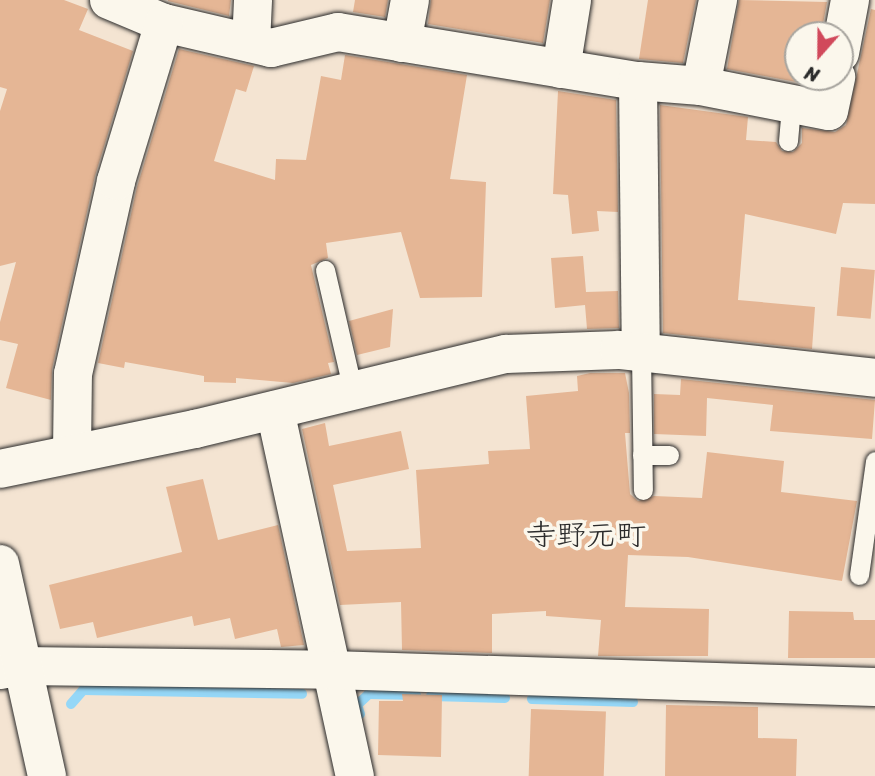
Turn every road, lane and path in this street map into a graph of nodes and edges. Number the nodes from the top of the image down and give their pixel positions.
1 (109, 0) edge
2 (253, 0) edge
3 (410, 0) edge
4 (572, 0) edge
5 (718, 0) edge
6 (850, 0) edge
7 (846, 21) edge
8 (164, 23) junction
9 (251, 43) junction
10 (402, 43) junction
11 (561, 68) junction
12 (638, 81) junction
13 (701, 86) junction
14 (833, 91) edge
15 (325, 270) dead end
16 (641, 353) junction
17 (875, 379) edge
18 (353, 391) junction
19 (275, 410) junction
20 (72, 452) junction
21 (642, 455) junction
22 (669, 455) dead end
23 (875, 461) edge
24 (0, 469) edge
25 (643, 490) dead end
26 (0, 564) edge
27 (859, 575) dead end
28 (11, 668) edge
29 (331, 670) junction
30 (875, 687) edge
31 (47, 776) edge
32 (355, 776) edge

1 - 8 street
2 - 9 street
3 - 10 street
4 - 11 street
5 - 13 street
6 - 7 street
8 - 9 street
8 - 20 street
9 - 10 street
10 - 11 street
11 - 12 street
12 - 13 street
12 - 16 street
13 - 14 street
15 - 18 lane
16 - 17 street
16 - 18 street
16 - 21 lane
18 - 19 street
19 - 20 street
19 - 29 street
20 - 24 street
21 - 22 lane
21 - 25 lane
23 - 27 lane
26 - 28 street
28 - 29 street
28 - 31 street
29 - 30 street
29 - 32 street

